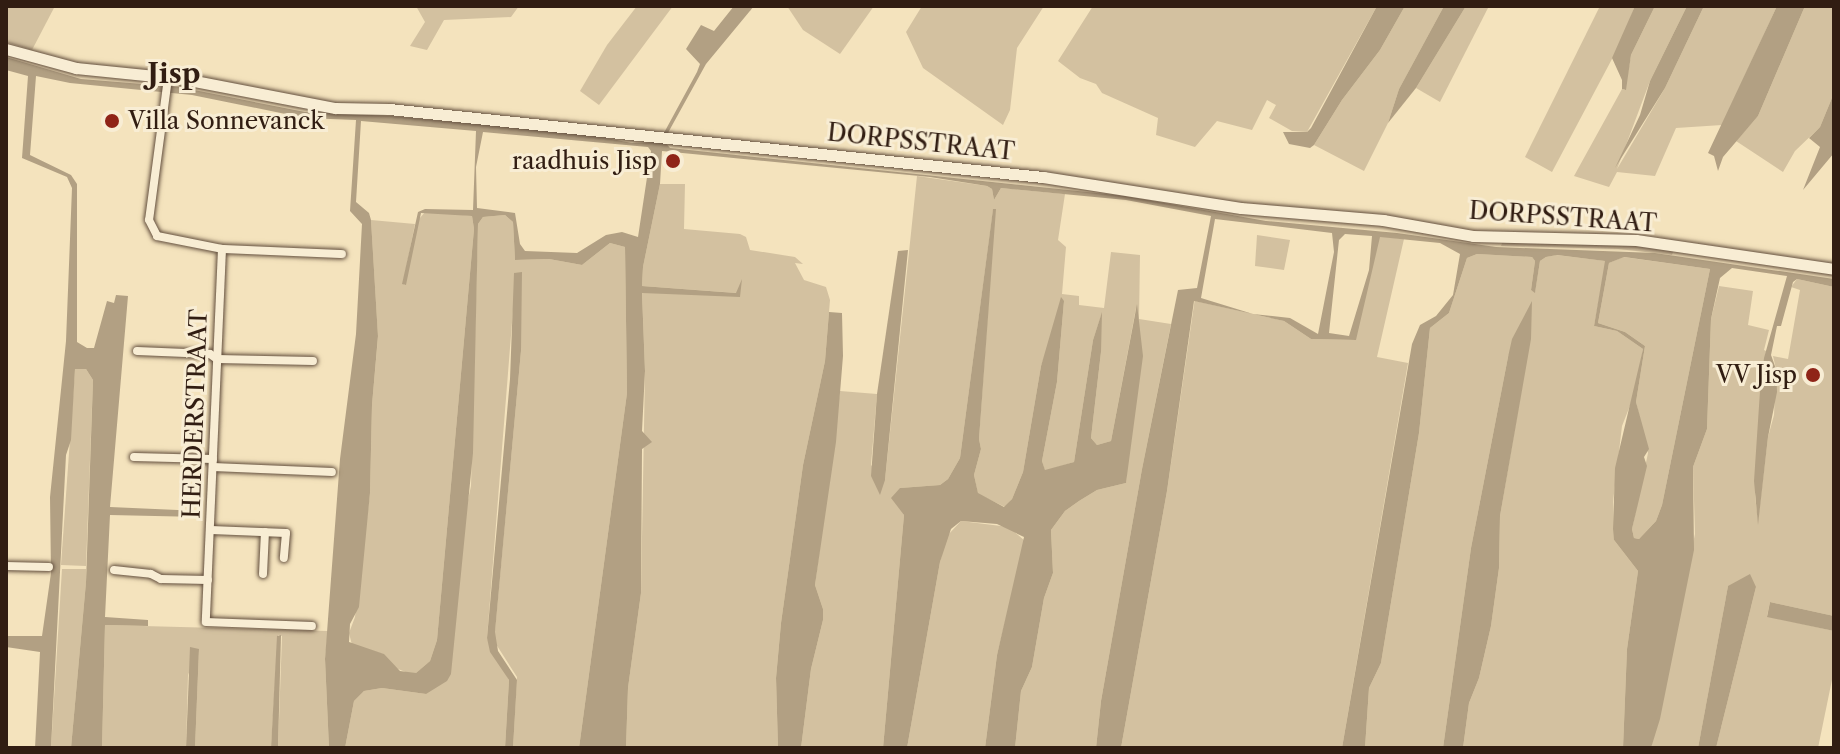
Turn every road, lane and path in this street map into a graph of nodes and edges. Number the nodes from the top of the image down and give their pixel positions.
1 (6, 49) edge
2 (168, 81) junction
3 (222, 249) junction
4 (342, 254) dead end
5 (1834, 269) edge
6 (137, 351) dead end
7 (217, 359) junction
8 (313, 361) dead end
9 (134, 457) dead end
10 (213, 463) junction
11 (332, 472) dead end
12 (211, 530) junction
13 (265, 532) junction
14 (284, 558) dead end
15 (6, 566) edge
16 (49, 567) dead end
17 (114, 570) dead end
18 (263, 574) dead end
19 (208, 580) junction
20 (312, 626) dead end

1 - 2 street, DORPSSTRAAT
2 - 3 street
2 - 5 street, DORPSSTRAAT
3 - 4 street
3 - 7 street, HERDERSTRAAT
6 - 7 street
7 - 8 street
7 - 10 street, HERDERSTRAAT
9 - 10 street
10 - 11 street
10 - 12 street, HERDERSTRAAT
12 - 13 street
12 - 19 street, HERDERSTRAAT
13 - 14 street
13 - 18 street
15 - 16 street
17 - 19 street
19 - 20 street, HERDERSTRAAT

